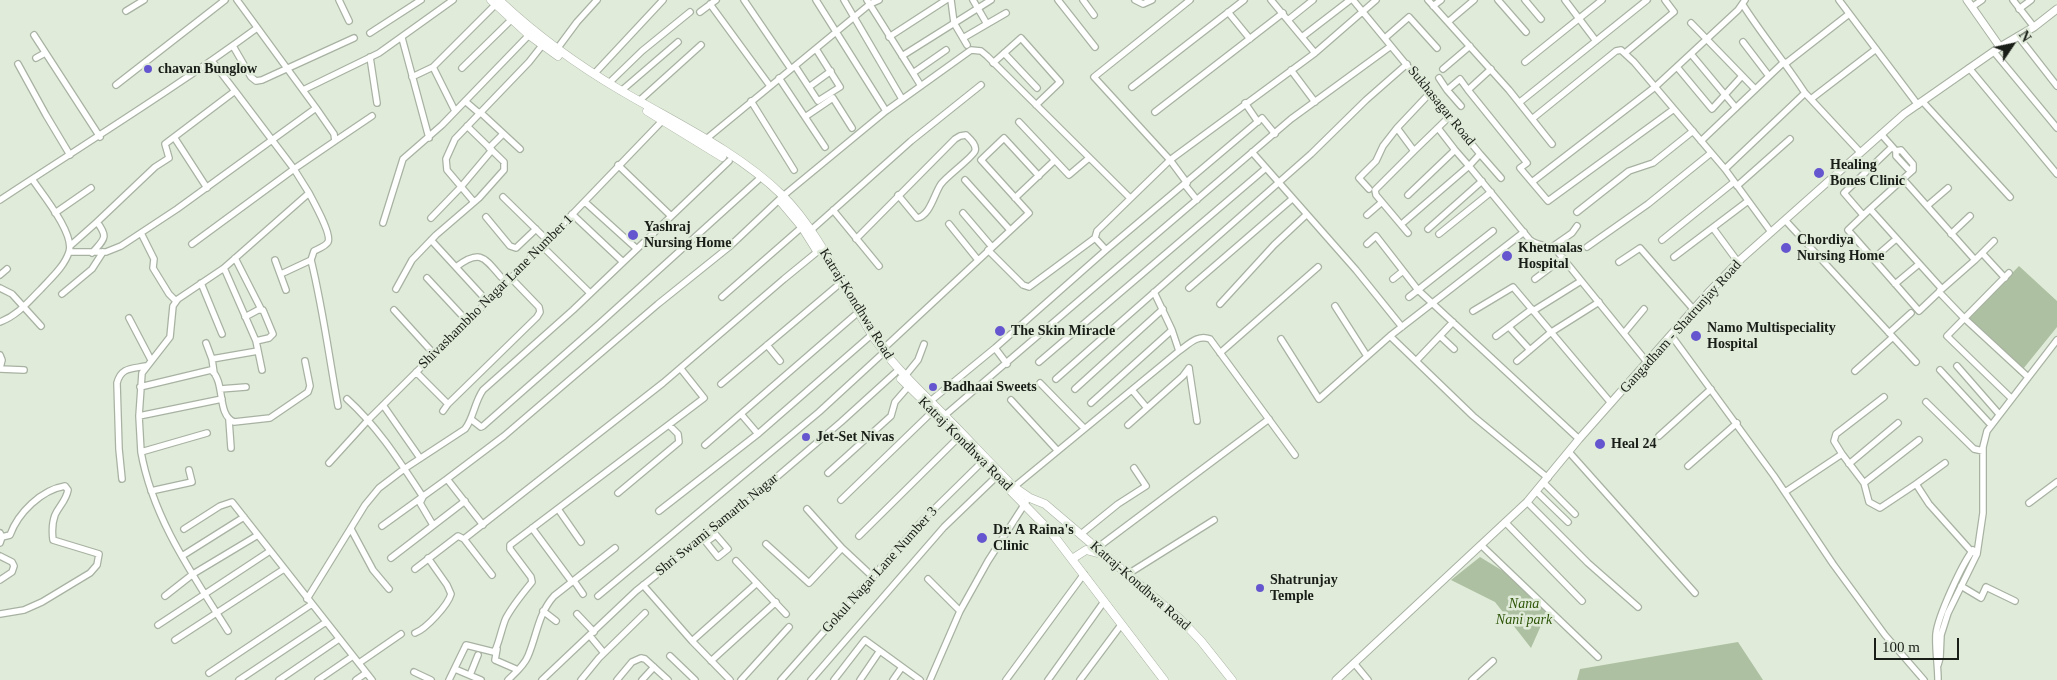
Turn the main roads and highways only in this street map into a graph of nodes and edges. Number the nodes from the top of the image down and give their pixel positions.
1 (1968, 0) edge
2 (495, 2) edge
3 (2057, 9) edge
4 (544, 43) junction
5 (1997, 49) junction
6 (664, 119) junction
7 (781, 198) junction
8 (882, 352) junction
9 (928, 402) junction
10 (1027, 501) junction
11 (1104, 554) junction
12 (1072, 559) junction
13 (1164, 680) edge
14 (1232, 680) edge
15 (1336, 680) edge

1 - 5 main road
2 - 4 highway, Katraj-Kondhwa Road
2 - 4 highway, Katraj-Kondhwa Road
3 - 5 main road, Gangadham - Shatrunjay Road
4 - 6 highway, Katraj-Kondhwa Road
4 - 6 highway, Katraj-Kondhwa Road
5 - 15 main road, Gangadham - Shatrunjay Road
6 - 7 highway, Katraj-Kondhwa Road
6 - 7 highway, Katraj-Kondhwa Road
7 - 8 highway, Katraj Kondhwa Road
7 - 8 highway, Katraj-Kondhwa Road
8 - 9 highway, Katraj-Kondhwa Road
8 - 9 highway, Katraj Kondhwa Road
9 - 10 highway, Katraj-Kondhwa Road
9 - 10 highway, Katraj Kondhwa Road
10 - 11 highway, Katraj-Kondhwa Road
10 - 12 highway, Katraj Kondhwa Road
11 - 12 highway
11 - 14 highway, Katraj-Kondhwa Road
12 - 13 highway, Katraj Kondhwa Road

